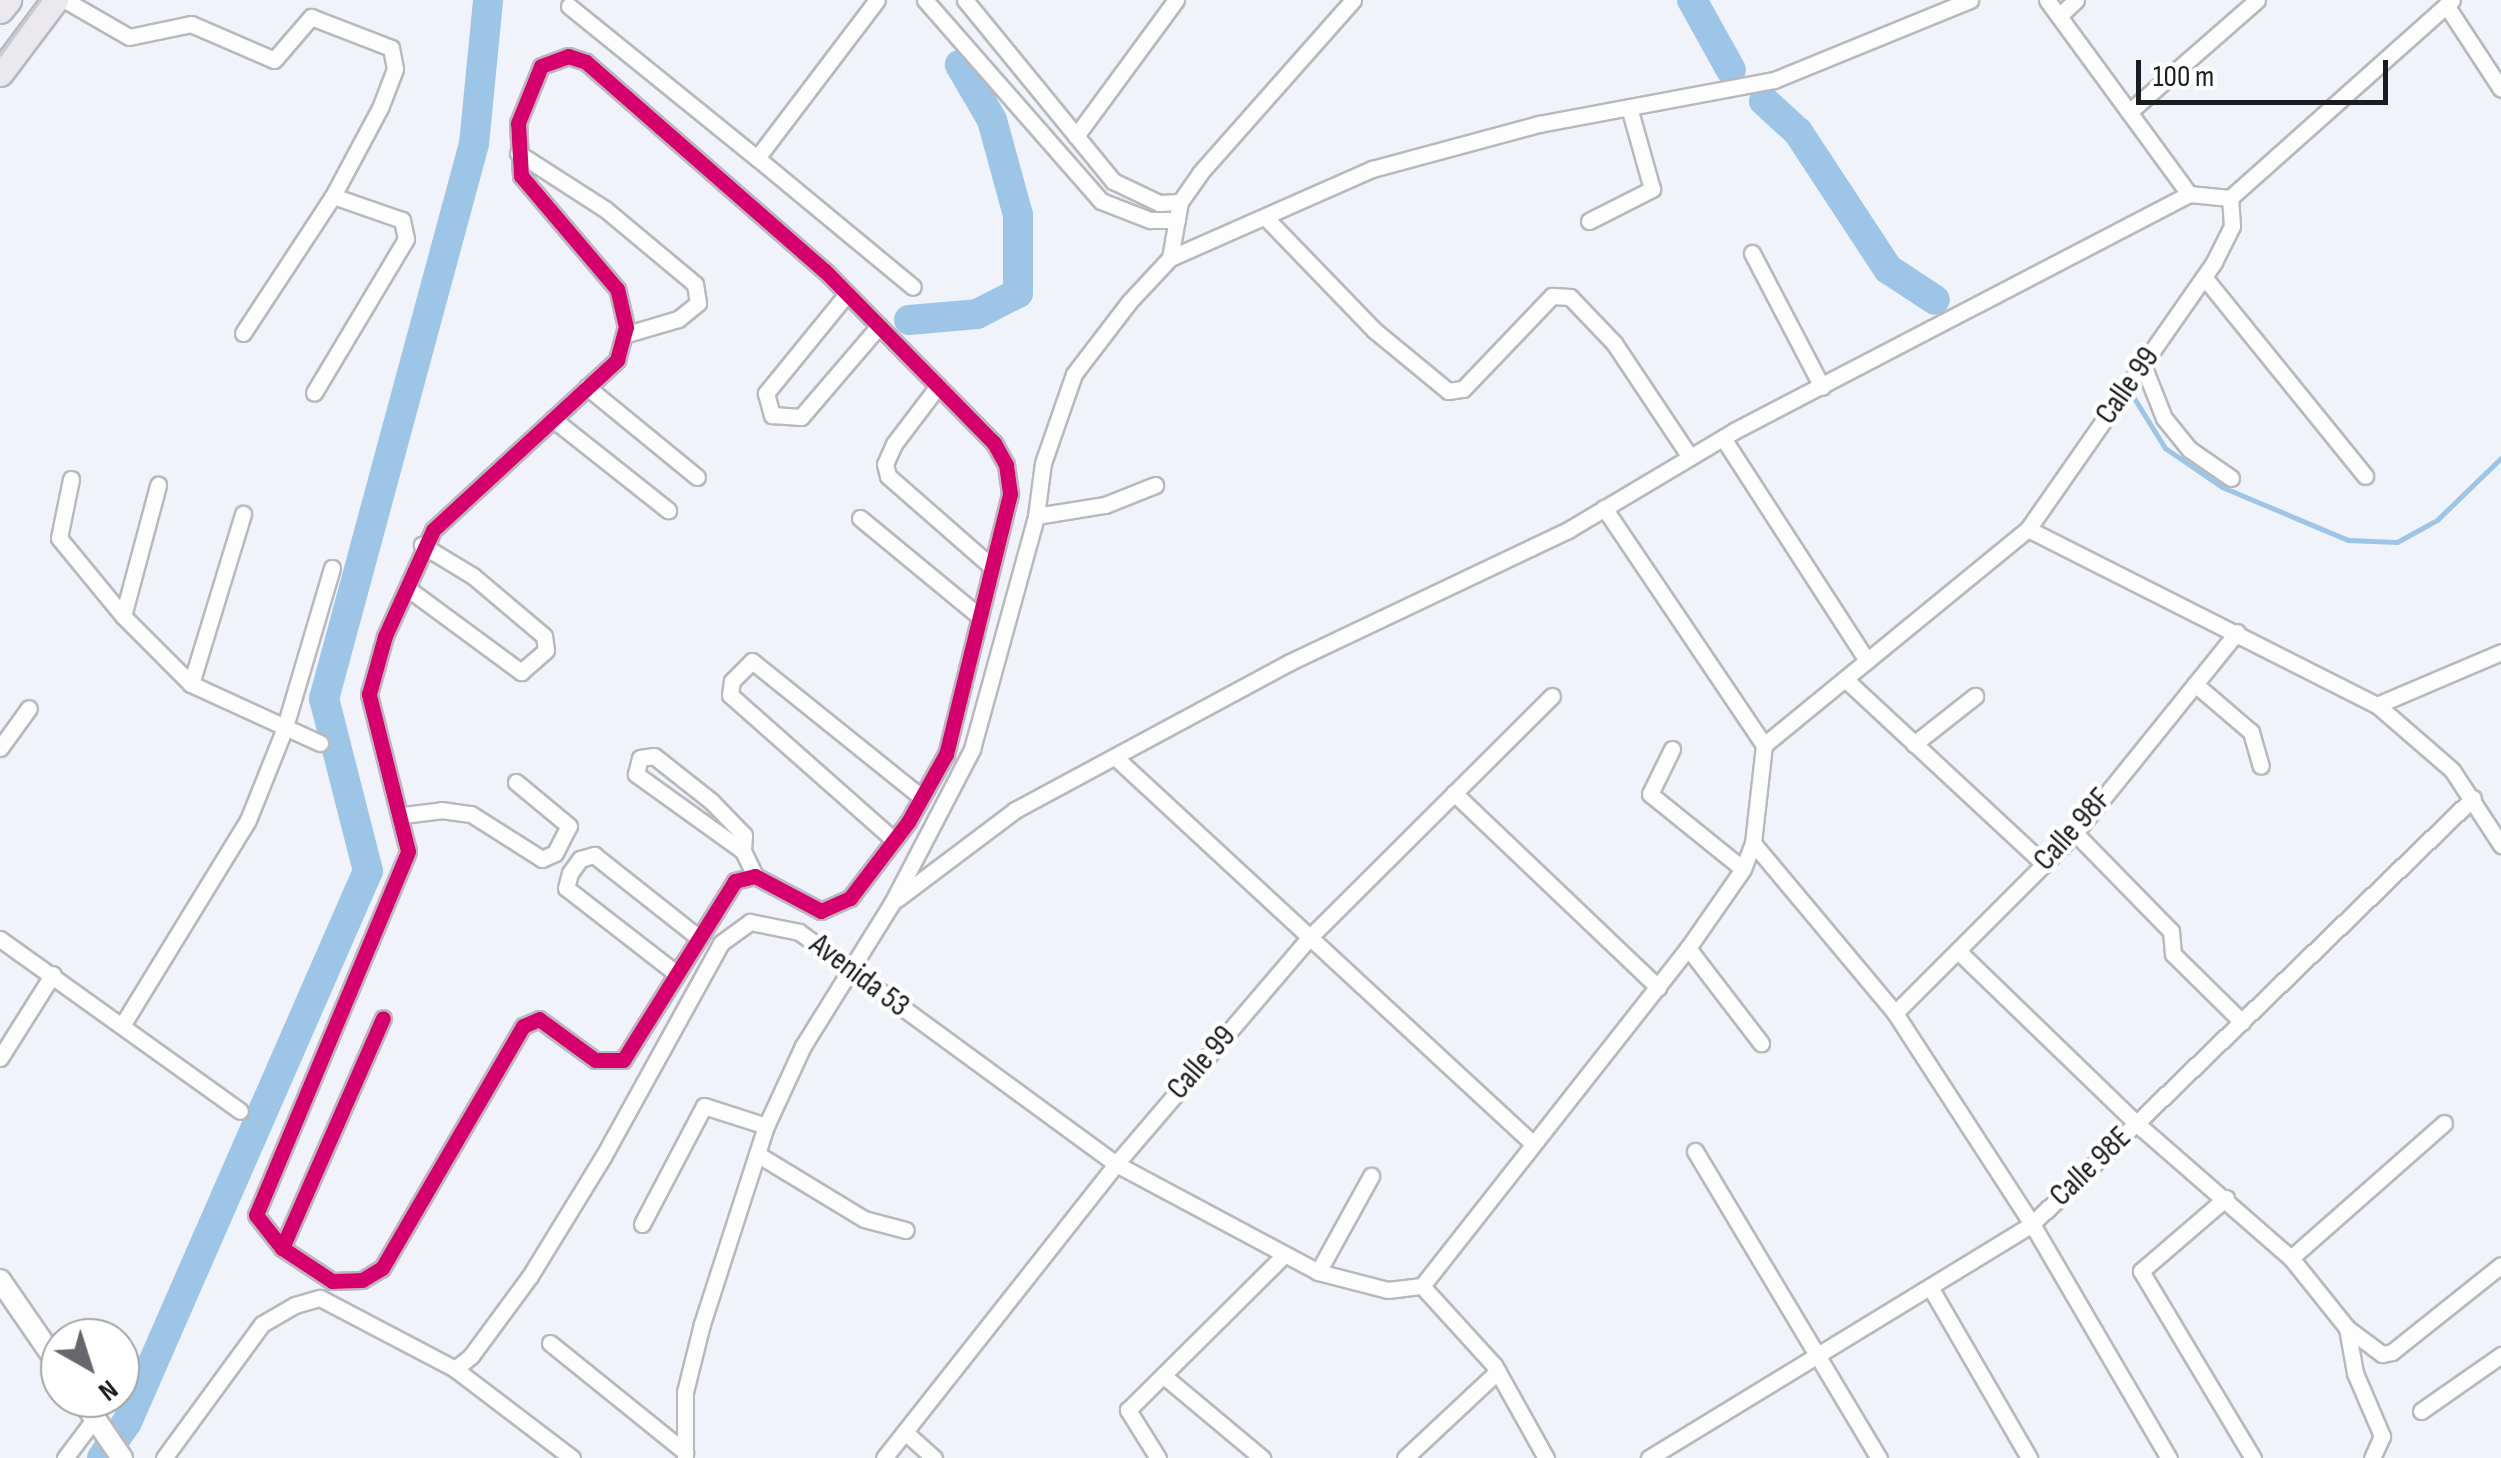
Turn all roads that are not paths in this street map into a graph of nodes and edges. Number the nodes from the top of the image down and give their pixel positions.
1 (8, 0) edge
2 (55, 0) edge
3 (65, 0) edge
4 (878, 0) edge
5 (925, 0) edge
6 (966, 0) edge
7 (1176, 0) edge
8 (1353, 0) edge
9 (1970, 0) edge
10 (2046, 0) edge
11 (2076, 0) edge
12 (2257, 0) edge
13 (2449, 2) edge
14 (569, 6) dead end
15 (0, 10) edge
16 (2059, 16) junction
17 (0, 73) edge
18 (2501, 89) edge
19 (1629, 107) junction
20 (2128, 112) junction
21 (1076, 136) junction
22 (518, 153) junction
23 (757, 158) junction
24 (2190, 194) junction
25 (334, 196) junction
26 (2230, 198) junction
27 (1180, 202) junction
28 (1266, 218) junction
29 (1176, 220) junction
30 (1590, 221) dead end
31 (1752, 253) dead end
32 (1170, 258) junction
33 (2204, 277) junction
34 (912, 287) dead end
35 (846, 295) junction
36 (879, 326) junction
37 (244, 332) dead end
38 (624, 336) junction
39 (2142, 365) junction
40 (938, 386) junction
41 (587, 387) junction
42 (1822, 387) junction
43 (314, 393) dead end
44 (552, 419) junction
45 (1723, 438) junction
46 (1690, 457) junction
47 (2365, 476) dead end
48 (697, 477) dead end
49 (2232, 478) dead end
50 (71, 479) dead end
51 (1155, 485) dead end
52 (158, 486) dead end
53 (1604, 508) junction
54 (668, 510) dead end
55 (243, 514) dead end
56 (1036, 516) junction
57 (860, 518) dead end
58 (2028, 528) junction
59 (422, 545) junction
60 (992, 567) junction
61 (332, 568) dead end
62 (407, 588) junction
63 (123, 616) junction
64 (979, 616) junction
65 (2236, 632) junction
66 (2501, 652) edge
67 (1866, 661) junction
68 (1845, 680) junction
69 (191, 684) junction
70 (2195, 684) junction
71 (1552, 696) dead end
72 (1974, 696) dead end
73 (2377, 705) junction
74 (29, 708) dead end
75 (284, 730) junction
76 (320, 744) dead end
77 (1914, 744) junction
78 (1764, 745) junction
79 (0, 748) edge
80 (1672, 749) dead end
81 (1115, 758) junction
82 (2261, 766) dead end
83 (516, 782) dead end
84 (1454, 793) junction
85 (922, 798) junction
86 (2473, 798) junction
87 (403, 816) junction
88 (2075, 834) junction
89 (894, 840) junction
90 (2500, 841) edge
91 (1753, 843) junction
92 (742, 851) junction
93 (2044, 864) junction
94 (1743, 869) junction
95 (755, 876) junction
96 (892, 903) junction
97 (810, 906) junction
98 (799, 932) junction
99 (1311, 936) junction
100 (699, 938) junction
101 (3, 946) edge
102 (1688, 948) junction
103 (1958, 951) junction
104 (848, 970) junction
105 (52, 974) junction
106 (677, 974) junction
107 (1658, 987) junction
108 (1895, 1013) junction
109 (383, 1018) dead end
110 (2242, 1022) junction
111 (123, 1024) junction
112 (1761, 1043) dead end
113 (0, 1058) edge
114 (240, 1110) dead end
115 (2444, 1123) dead end
116 (2136, 1124) junction
117 (766, 1126) junction
118 (1531, 1142) junction
119 (1695, 1151) dead end
120 (757, 1154) junction
121 (1116, 1164) junction
122 (1371, 1176) dead end
123 (2226, 1198) junction
124 (642, 1224) dead end
125 (2032, 1224) junction
126 (906, 1230) dead end
127 (282, 1248) junction
128 (1284, 1255) junction
129 (2291, 1258) junction
130 (2501, 1264) edge
131 (1318, 1272) junction
132 (0, 1280) edge
133 (332, 1281) junction
134 (1422, 1286) junction
135 (1930, 1288) junction
136 (320, 1298) junction
137 (2348, 1328) junction
138 (40, 1338) edge
139 (550, 1343) dead end
140 (2501, 1356) edge
141 (1818, 1357) junction
142 (455, 1369) junction
143 (1498, 1371) junction
144 (1164, 1376) junction
145 (2422, 1411) dead end
146 (96, 1418) edge
147 (100, 1424) junction
148 (905, 1432) junction
149 (685, 1455) edge
150 (65, 1458) edge
151 (122, 1458) edge
152 (164, 1458) edge
153 (572, 1458) edge
154 (884, 1458) edge
155 (934, 1458) edge
156 (1158, 1458) edge
157 (1262, 1458) edge
158 (1404, 1458) edge
159 (1546, 1458) edge
160 (1649, 1458) edge
161 (1879, 1458) edge
162 (2029, 1458) edge
163 (2168, 1458) edge
164 (2253, 1458) edge
165 (2372, 1458) edge

1 - 15 main road
2 - 17 main road
3 - 25 street
4 - 23 street
5 - 29 street
6 - 21 street
7 - 21 street
8 - 27 street
9 - 19 street
10 - 16 street
11 - 16 street
12 - 20 street
13 - 18 street
13 - 26 street
14 - 23 street
16 - 20 street
19 - 28 street
19 - 30 street
20 - 24 street
21 - 27 street
22 - 35 street
22 - 38 street
22 - 38 street
23 - 34 street
24 - 26 street
24 - 42 street
25 - 37 street
25 - 43 street
26 - 33 street, Calle 99
27 - 29 street
28 - 32 street
28 - 46 street
29 - 32 street
31 - 42 street
32 - 56 street
33 - 39 street, Calle 99
33 - 47 street
35 - 36 street
35 - 36 street
36 - 40 street
38 - 41 street
39 - 49 street
39 - 58 street, Calle 99
40 - 60 street
40 - 60 street
41 - 44 street
41 - 48 street
42 - 45 street
44 - 54 street
44 - 59 street
45 - 46 street
45 - 67 street
46 - 53 street
50 - 63 street
51 - 56 street
52 - 63 street
53 - 78 street
53 - 81 street
55 - 69 street
56 - 96 street
57 - 64 street
58 - 65 street
58 - 67 street, Calle 99
59 - 62 street
59 - 62 street
60 - 64 street
61 - 75 street
62 - 87 street
63 - 69 street
64 - 85 street
65 - 70 street, Calle 98F
65 - 73 street
66 - 73 street
67 - 68 street, Calle 99
68 - 77 street
68 - 78 street, Calle 99
69 - 75 street
70 - 82 street
70 - 88 street, Calle 98F
71 - 84 street, Calle 99
72 - 77 street
73 - 86 street
74 - 79 street
75 - 76 street
75 - 111 street
77 - 93 street
78 - 91 street
80 - 94 street
81 - 96 street
81 - 99 street
83 - 87 street
84 - 99 street, Calle 99
84 - 107 street
85 - 89 street
85 - 89 street
86 - 90 street
86 - 110 street, Calle 98E
87 - 127 street
88 - 93 street, Calle 98F
88 - 110 street
89 - 97 street
91 - 94 street
91 - 108 street
92 - 92 street
92 - 95 street
93 - 103 street, Calle 98F
94 - 102 street
95 - 97 street
95 - 100 street
96 - 104 street
97 - 98 street
98 - 104 street, Avenida 53
98 - 142 street, Avenida 53
99 - 118 street
99 - 121 street, Calle 99
100 - 106 street
100 - 106 street
101 - 105 street
102 - 107 street
102 - 112 street
103 - 108 street, Calle 98F
103 - 116 street
104 - 117 street
104 - 121 street, Avenida 53
105 - 111 street
105 - 113 street
106 - 133 street
107 - 118 street
108 - 125 street
109 - 127 street
110 - 116 street, Calle 98E
111 - 114 street
115 - 129 street
116 - 123 street
116 - 125 street, Calle 98E
117 - 120 street
117 - 124 street
118 - 134 street
119 - 141 street
120 - 126 street
120 - 149 street
121 - 128 street, Avenida 53
121 - 148 street, Calle 99
122 - 131 street
123 - 129 street
123 - 164 street
125 - 135 street, Calle 98E
125 - 163 street
127 - 133 street
128 - 131 street, Avenida 53
128 - 144 street
129 - 137 street
130 - 137 street
131 - 134 street, Avenida 53
132 - 138 street
133 - 136 street
134 - 143 street
135 - 141 street, Calle 98E
135 - 162 street
136 - 142 street
136 - 152 street
137 - 165 street
139 - 149 street
140 - 145 street
141 - 160 street, Calle 98E
141 - 161 street
142 - 153 street
143 - 158 street
143 - 159 street
144 - 156 street
144 - 157 street
146 - 147 street
147 - 150 street
147 - 151 street
148 - 154 street, Calle 99
148 - 155 street

